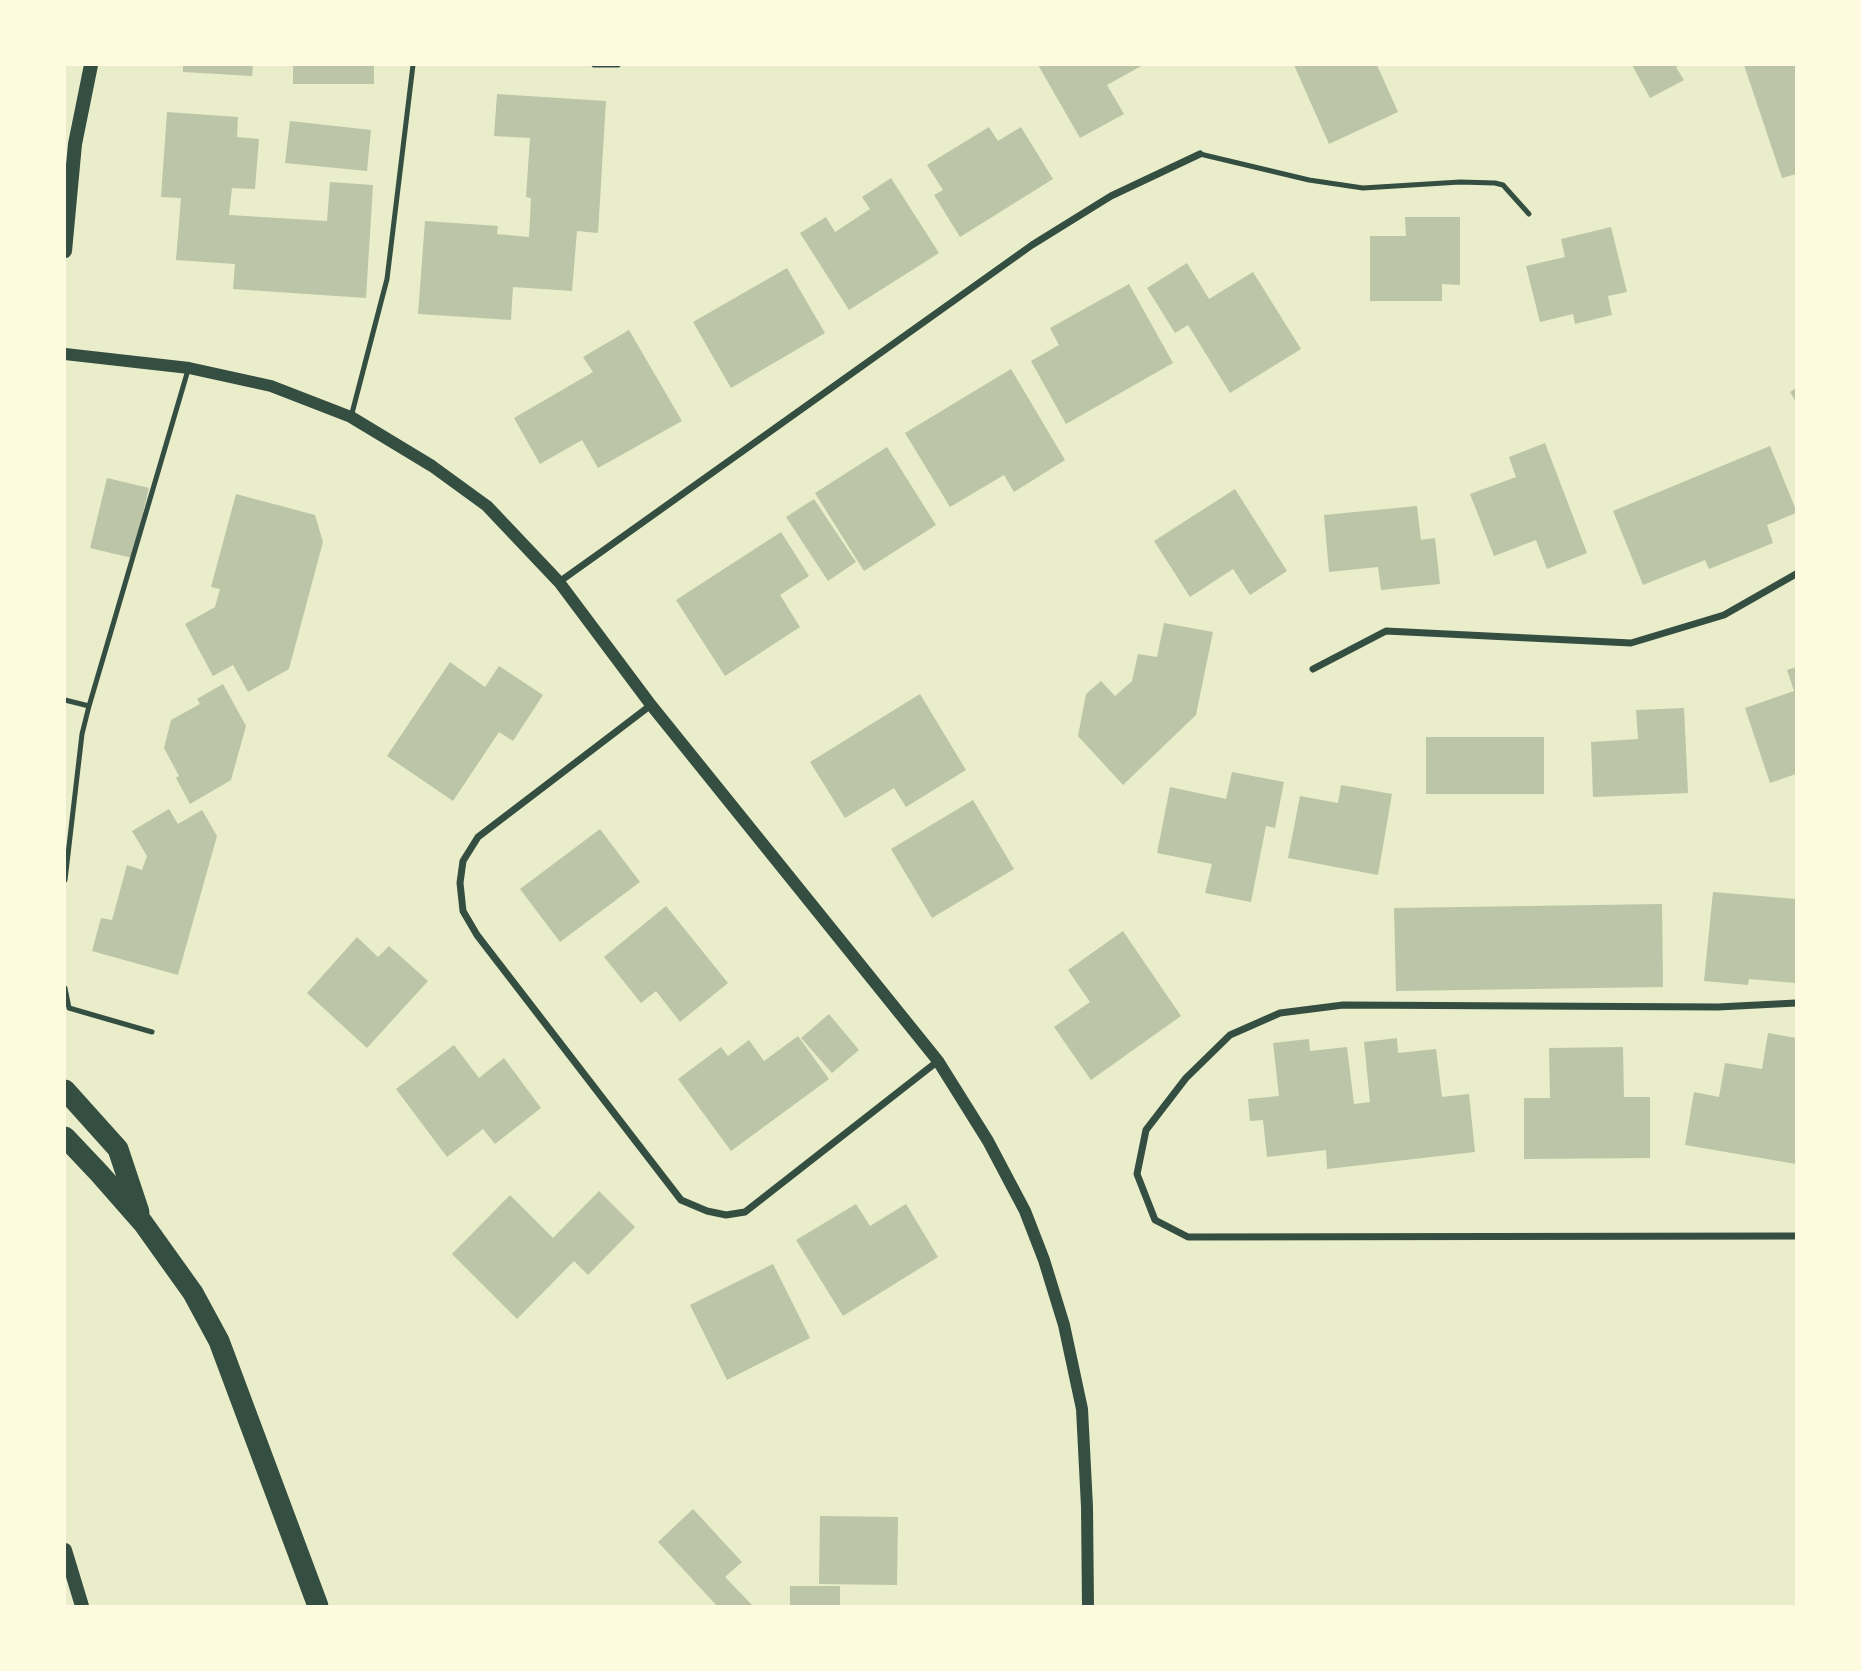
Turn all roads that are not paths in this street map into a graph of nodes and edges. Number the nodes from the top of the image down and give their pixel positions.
1 (91, 65) edge
2 (413, 65) edge
3 (594, 65) edge
4 (618, 65) edge
5 (1200, 154) joint
6 (1529, 215) dead end
7 (65, 251) edge
8 (65, 354) edge
9 (189, 368) junction
10 (351, 417) junction
11 (1796, 574) edge
12 (559, 582) junction
13 (1312, 669) dead end
14 (65, 700) edge
15 (651, 705) junction
16 (89, 706) junction
17 (65, 880) edge
18 (65, 988) edge
19 (1796, 1003) edge
20 (152, 1032) dead end
21 (938, 1061) junction
22 (65, 1090) edge
23 (65, 1138) edge
24 (143, 1223) junction
25 (1796, 1236) edge
26 (65, 1550) edge
27 (82, 1606) edge
28 (318, 1606) edge
29 (1088, 1606) edge

1 - 7 main road
2 - 10 lane
3 - 4 lane
5 - 6 lane
5 - 12 street
8 - 9 street
9 - 10 street
9 - 16 lane
10 - 12 street
11 - 13 street
12 - 15 street
14 - 16 lane
15 - 21 street
15 - 21 street
16 - 17 lane
18 - 20 lane
19 - 25 street
21 - 29 street
22 - 24 highway
23 - 24 highway
24 - 28 highway
26 - 27 main road

